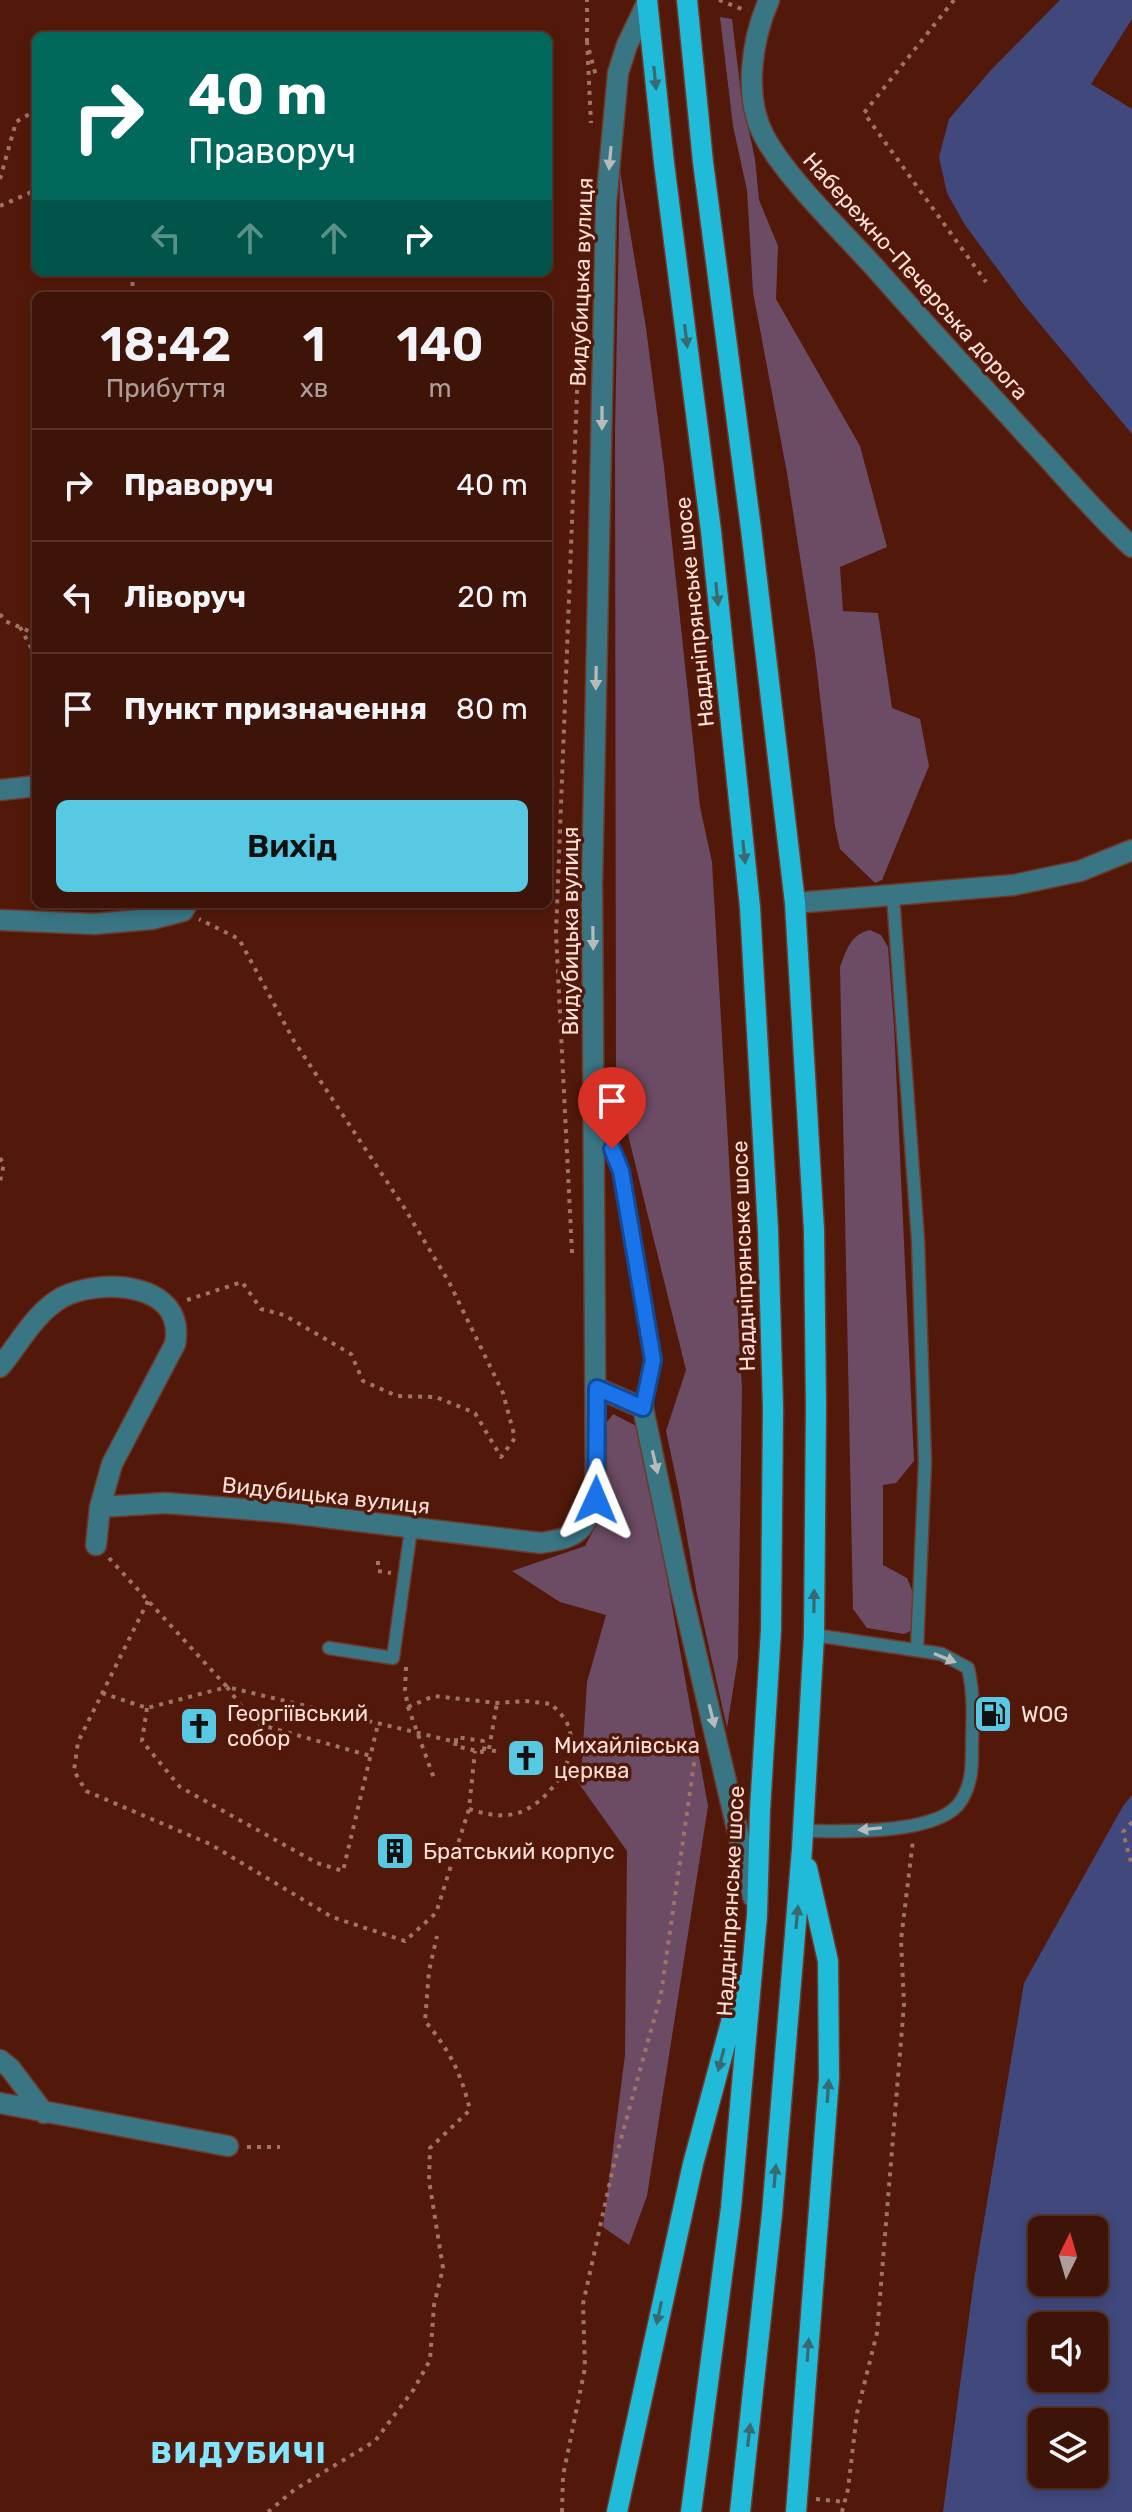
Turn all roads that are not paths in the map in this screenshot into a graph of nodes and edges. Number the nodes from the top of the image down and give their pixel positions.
1 (687, 0) edge
2 (647, 1) edge
3 (765, 8) edge
4 (1132, 547) edge
5 (32, 786) edge
6 (0, 790) edge
7 (1132, 850) edge
8 (893, 896) junction
9 (795, 903) junction
10 (182, 908) edge
11 (0, 920) edge
12 (594, 1105) junction
13 (0, 1367) edge
14 (597, 1388) junction
15 (643, 1408) junction
16 (100, 1507) junction
17 (411, 1529) junction
18 (96, 1545) road end
19 (814, 1635) junction
20 (329, 1648) dead end
21 (917, 1649) junction
22 (802, 1840) junction
23 (756, 1923) junction
24 (0, 2060) edge
25 (0, 2103) edge
26 (44, 2113) junction
27 (228, 2146) road end
28 (803, 2505) edge
29 (617, 2512) edge
30 (691, 2512) edge
31 (740, 2512) edge

1 - 9 main road
2 -> 12 street, Видубицька вулиця
2 -> 23 main road, Наддніпрянське шосе
3 - 4 street, Набережно-Печерська дорога
5 - 6 street
7 - 8 street
8 - 9 street
8 - 21 lane
19 -> 9 main road
10 - 11 street
12 - 14 street, Видубицька вулиця
12 - 15 lane
13 - 16 street
14 - 15 street
14 - 17 street, Видубицька вулиця
15 -> 23 street
16 - 17 street, Видубицька вулиця
16 - 18 street
17 - 20 lane
19 - 21 lane
19 - 22 main road
21 -> 22 lane
28 -> 22 main road
31 -> 22 main road
23 -> 29 main road
23 - 30 main road, Наддніпрянське шосе
24 - 26 street
25 - 26 street
26 - 27 street

